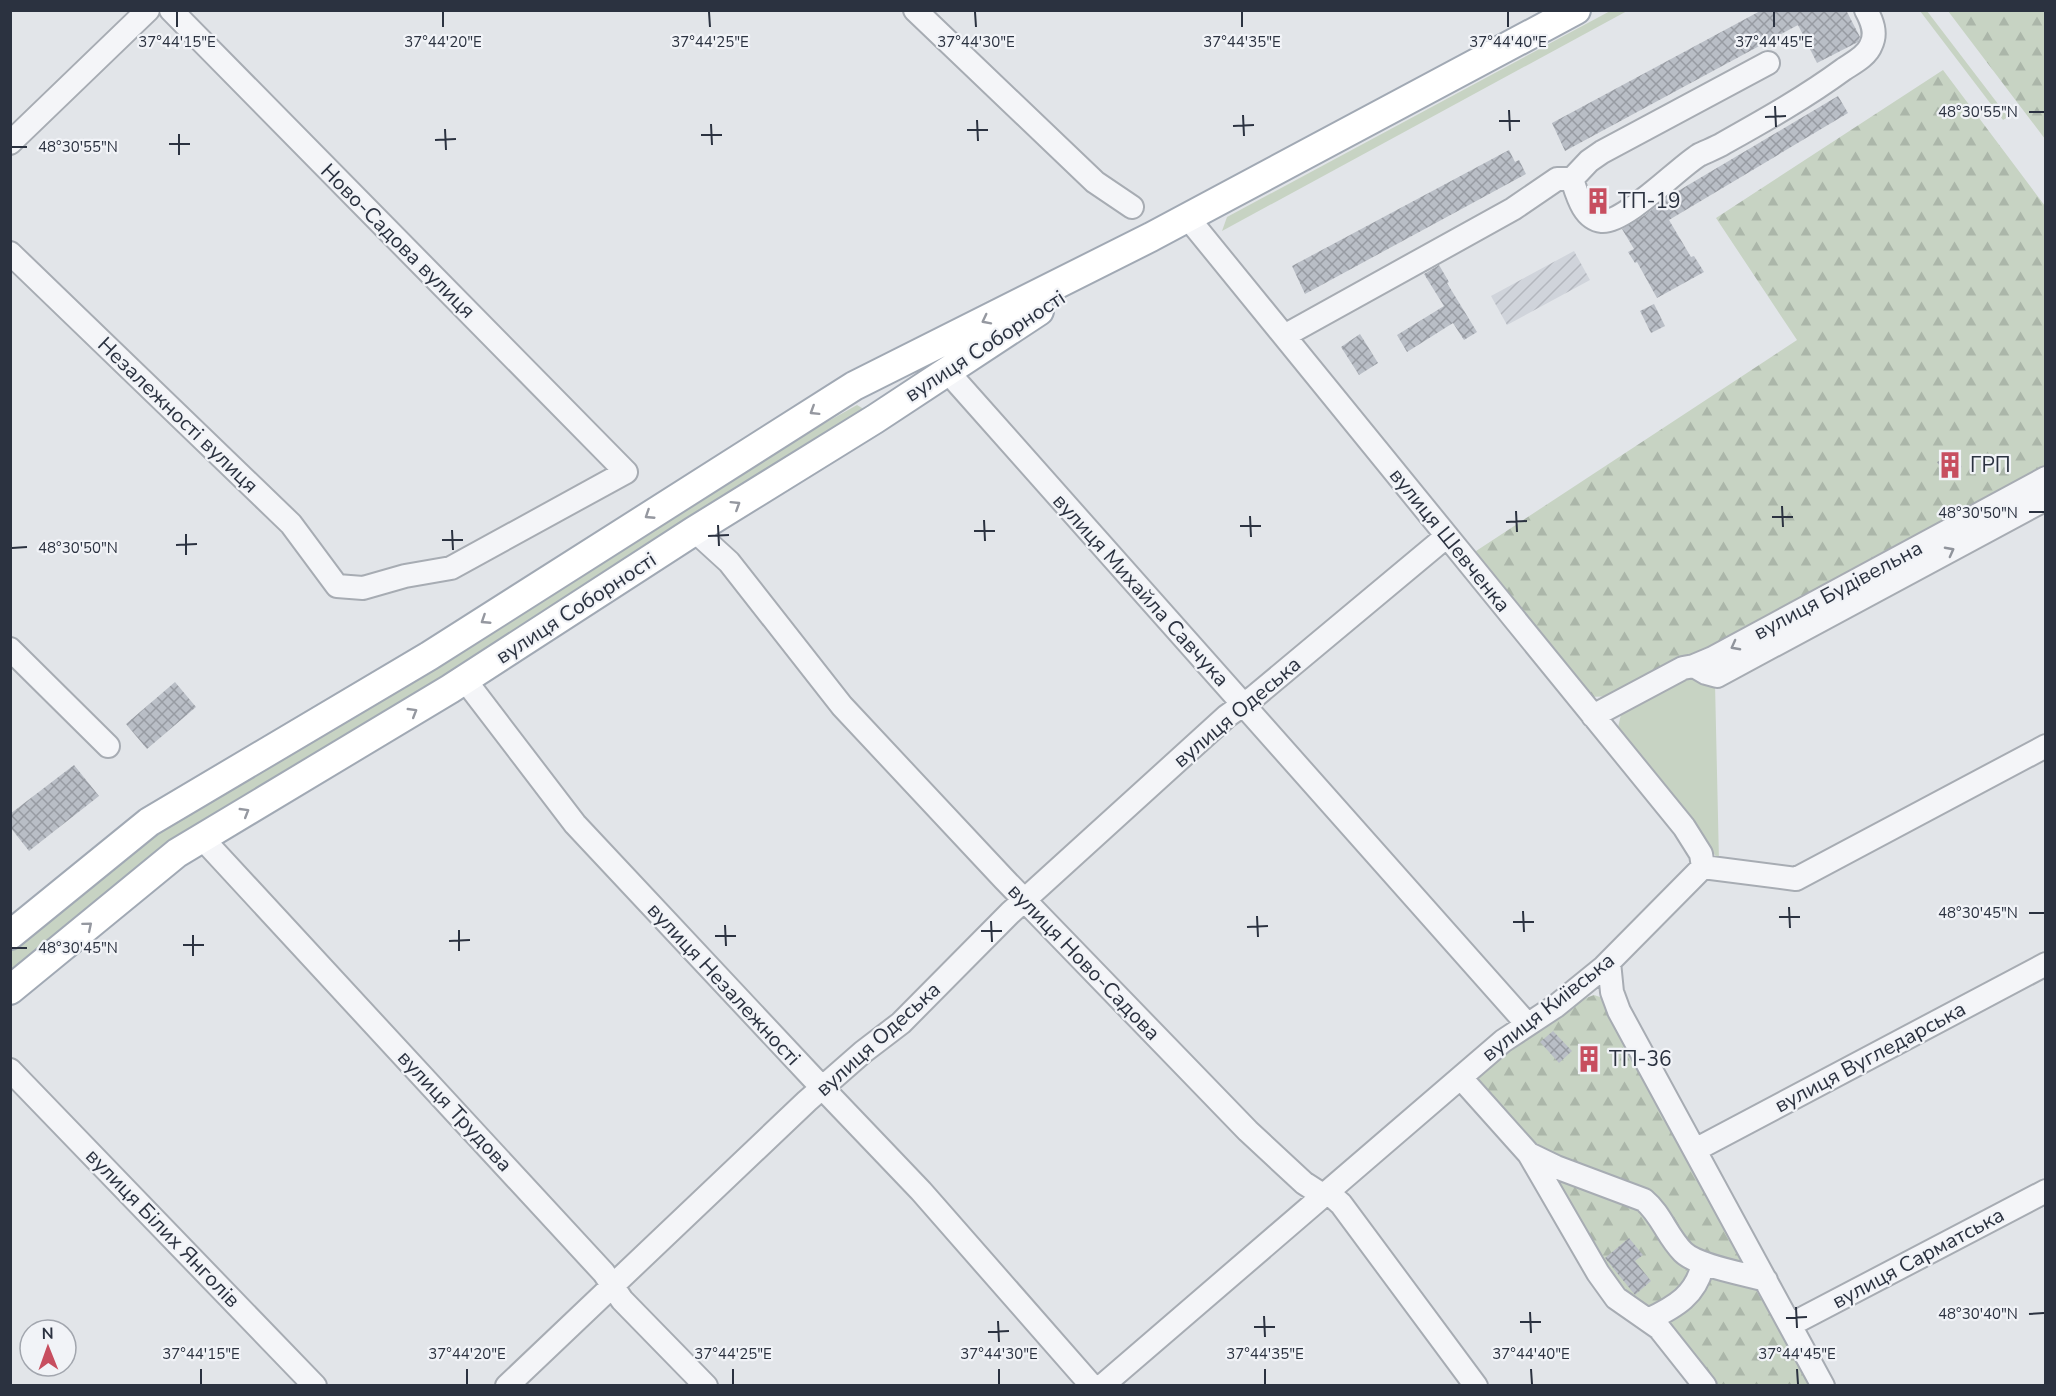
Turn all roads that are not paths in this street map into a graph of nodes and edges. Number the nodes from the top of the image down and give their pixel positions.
1 (148, 10) edge
2 (171, 10) edge
3 (915, 10) edge
4 (1576, 10) edge
5 (1866, 10) edge
6 (1768, 63) dead end
7 (10, 143) edge
8 (1572, 179) junction
9 (1132, 207) dead end
10 (1188, 218) junction
11 (1151, 237) junction
12 (10, 253) edge
13 (1284, 336) junction
14 (947, 371) junction
15 (2046, 478) edge
16 (2046, 499) edge
17 (695, 531) junction
18 (1447, 536) junction
19 (337, 586) joint
20 (10, 649) edge
21 (1694, 666) junction
22 (465, 680) junction
23 (1243, 705) junction
24 (1593, 716) junction
25 (108, 746) dead end
26 (2046, 746) edge
27 (202, 838) junction
28 (1703, 867) junction
29 (1024, 901) junction
30 (10, 935) edge
31 (1609, 963) junction
32 (2046, 964) edge
33 (10, 990) edge
34 (1527, 1024) junction
35 (10, 1070) edge
36 (1461, 1078) junction
37 (822, 1088) junction
38 (1695, 1150) junction
39 (1529, 1154) junction
40 (2046, 1191) edge
41 (1325, 1194) junction
42 (1703, 1263) junction
43 (1766, 1280) junction
44 (613, 1285) junction
45 (1648, 1320) junction
46 (1790, 1325) junction
47 (315, 1386) edge
48 (507, 1386) edge
49 (706, 1386) edge
50 (1092, 1386) edge
51 (1102, 1386) edge
52 (1476, 1386) edge
53 (1705, 1386) edge
54 (1823, 1386) edge

1 - 7 street
2 - 19 street, Ново-Садова вулиця
3 - 9 street
4 - 10 main road, вулиця Соборності
5 - 8 street
6 - 8 street
8 - 13 street
10 - 11 main road, вулиця Соборності
10 - 13 street, вулиця Шевченка
11 - 14 main road, вулиця Соборності
11 -> 30 main road, вулиця Соборності
12 - 19 street, Незалежності вулиця
13 - 18 street, вулиця Шевченка
17 -> 14 main road, вулиця Соборності
14 - 23 street, вулиця Михайла Савчука
15 -> 21 street, вулиця Будівельна
21 -> 16 street, вулиця Будівельна
17 - 22 main road, вулиця Соборності
17 - 29 street, вулиця Ново-Садова
18 - 23 street, вулиця Одеська
18 - 24 street, вулиця Шевченка
20 - 25 street
21 - 24 street, вулиця Будівельна
27 -> 22 main road, вулиця Соборності
22 - 37 street, вулиця Незалежності
23 - 29 street, вулиця Одеська
23 - 34 street, вулиця Михайла Савчука
24 - 28 street, вулиця Шевченка
26 - 28 street
33 -> 27 main road, вулиця Соборності
27 - 44 street, вулиця Трудова
28 - 31 street, вулиця Київська
29 - 37 street, вулиця Одеська
29 - 41 street, вулиця Ново-Садова
31 - 34 street, вулиця Київська
31 - 38 street
32 - 38 street, вулиця Вугледарська
34 - 36 street, вулиця Київська
35 - 47 street, вулиця Білих Янголів
36 - 39 street
36 - 41 street, вулиця Київська
37 - 44 street, вулиця Одеська
37 - 50 street, вулиця Незалежності
38 - 43 street
39 - 42 street
39 - 45 street
40 - 46 street, вулиця Сарматська
41 - 51 street, вулиця Київська
41 - 52 street, вулиця Ново-Садова
42 - 43 street
42 - 45 street
43 - 46 street
44 - 48 street, вулиця Одеська
44 - 49 street, вулиця Трудова
45 - 53 street
46 - 54 street

